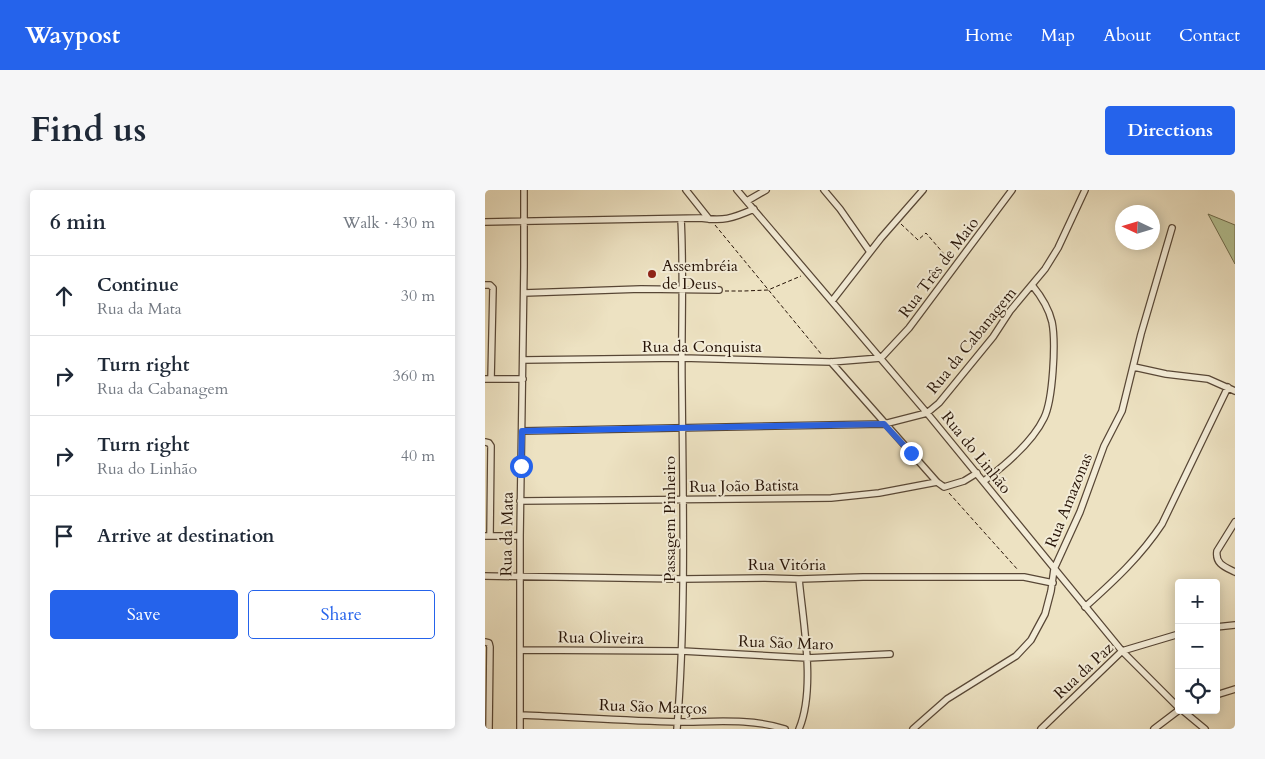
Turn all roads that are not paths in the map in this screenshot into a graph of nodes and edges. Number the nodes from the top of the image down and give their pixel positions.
1 (524, 190) edge
2 (686, 190) edge
3 (737, 190) edge
4 (766, 190) edge
5 (825, 190) edge
6 (923, 190) edge
7 (1012, 190) edge
8 (1085, 190) edge
9 (747, 201) junction
10 (754, 209) junction
11 (681, 219) junction
12 (709, 219) junction
13 (485, 222) edge
14 (525, 222) junction
15 (1172, 228) dead end
16 (870, 252) junction
17 (485, 285) edge
18 (1032, 285) junction
19 (683, 290) junction
20 (719, 290) road end
21 (524, 293) junction
22 (832, 301) junction
23 (682, 358) junction
24 (881, 358) junction
25 (523, 360) junction
26 (831, 362) junction
27 (1134, 367) junction
28 (488, 379) edge
29 (523, 379) junction
30 (1228, 387) junction
31 (1235, 391) edge
32 (927, 413) junction
33 (884, 424) junction
34 (683, 429) junction
35 (522, 431) junction
36 (485, 442) edge
37 (977, 474) junction
38 (983, 481) junction
39 (937, 482) junction
40 (683, 500) junction
41 (520, 501) junction
42 (1235, 522) edge
43 (488, 536) edge
44 (520, 536) junction
45 (1054, 569) junction
46 (1235, 572) edge
47 (485, 576) edge
48 (519, 576) junction
49 (683, 579) junction
50 (799, 579) junction
51 (1053, 583) junction
52 (1085, 607) junction
53 (1235, 625) edge
54 (1220, 626) edge
55 (1175, 635) edge
56 (485, 642) edge
57 (521, 650) junction
58 (682, 651) junction
59 (1122, 651) junction
60 (890, 654) dead end
61 (807, 658) junction
62 (1235, 689) edge
63 (1220, 694) edge
64 (1175, 704) edge
65 (1175, 713) edge
66 (1186, 714) edge
67 (520, 715) junction
68 (677, 722) junction
69 (489, 729) edge
70 (520, 729) edge
71 (677, 729) edge
72 (785, 729) edge
73 (799, 729) edge
74 (913, 729) edge
75 (1041, 729) edge
76 (1154, 729) edge
77 (1205, 729) edge

1 - 14 street, Rua da Mata
2 - 12 street
3 - 9 street, Rua do Linhão
4 - 9 street
5 - 16 street
6 - 16 street
7 - 24 street, Rua Três de Maio
8 - 18 street, Rua da Cabanagem
9 - 10 street, Rua do Linhão
10 - 12 street
10 - 22 street, Rua do Linhão
11 - 12 street
11 - 14 street
11 - 19 street, Passagem Pinheiro
13 - 14 street
14 - 21 street, Rua da Mata
15 - 27 street, Rua Amazonas
16 - 22 street
17 - 28 street
18 - 32 street, Rua da Cabanagem
18 - 38 street
19 - 20 street
19 - 21 street
19 - 23 street, Passagem Pinheiro
21 - 25 street, Rua da Mata
22 - 24 street, Rua do Linhão
23 - 25 street, Rua da Conquista
23 - 26 street, Rua da Conquista
23 - 34 street, Passagem Pinheiro
24 - 26 street, Rua da Conquista
24 - 32 street, Rua do Linhão
25 - 29 street, Rua da Mata
26 - 33 street
27 - 30 street
27 - 45 street, Rua Amazonas
28 - 29 street
29 - 35 street, Rua da Mata
30 - 31 street
30 - 52 street
32 - 33 street, Rua da Cabanagem
32 - 37 street, Rua do Linhão
33 - 34 street, Rua da Cabanagem
33 - 39 street
34 - 35 street, Rua da Cabanagem
34 - 40 street, Passagem Pinheiro
35 - 41 street, Rua da Mata
36 - 43 street
37 - 38 street, Rua do Linhão
37 - 39 street
38 - 45 street, Rua do Linhão
39 - 40 street, Rua João Batista
40 - 41 street, Rua João Batista
40 - 49 street, Passagem Pinheiro
41 - 44 street, Rua da Mata
42 - 46 street
43 - 44 street
44 - 48 street, Rua da Mata
45 - 51 street, Rua Amazonas
45 - 52 street, Rua do Linhão
47 - 48 street, Rua Vitória
48 - 49 street, Rua Vitória
48 - 57 street, Rua da Mata
49 - 50 street, Rua Vitória
49 - 58 street, Passagem Pinheiro
50 - 51 street, Rua Vitória
50 - 61 street
51 - 74 street, Rua Amazonas
52 - 59 street, Rua do Linhão
53 - 54 street
55 - 59 street, Rua da Paz
56 - 69 street
57 - 58 street, Rua Oliveira
57 - 67 street, Rua da Mata
58 - 61 street, Rua São Maro
58 - 68 street, Passagem Pinheiro
59 - 64 street, Rua do Linhão
59 - 75 street, Rua da Paz
60 - 61 street, Rua São Maro
61 - 73 street
62 - 63 street
65 - 76 street
66 - 77 street, Rua do Linhão
67 - 68 street, Rua São Marços
67 - 70 street, Rua da Mata
68 - 71 street, Passagem Pinheiro
68 - 72 street, Rua São Marços

